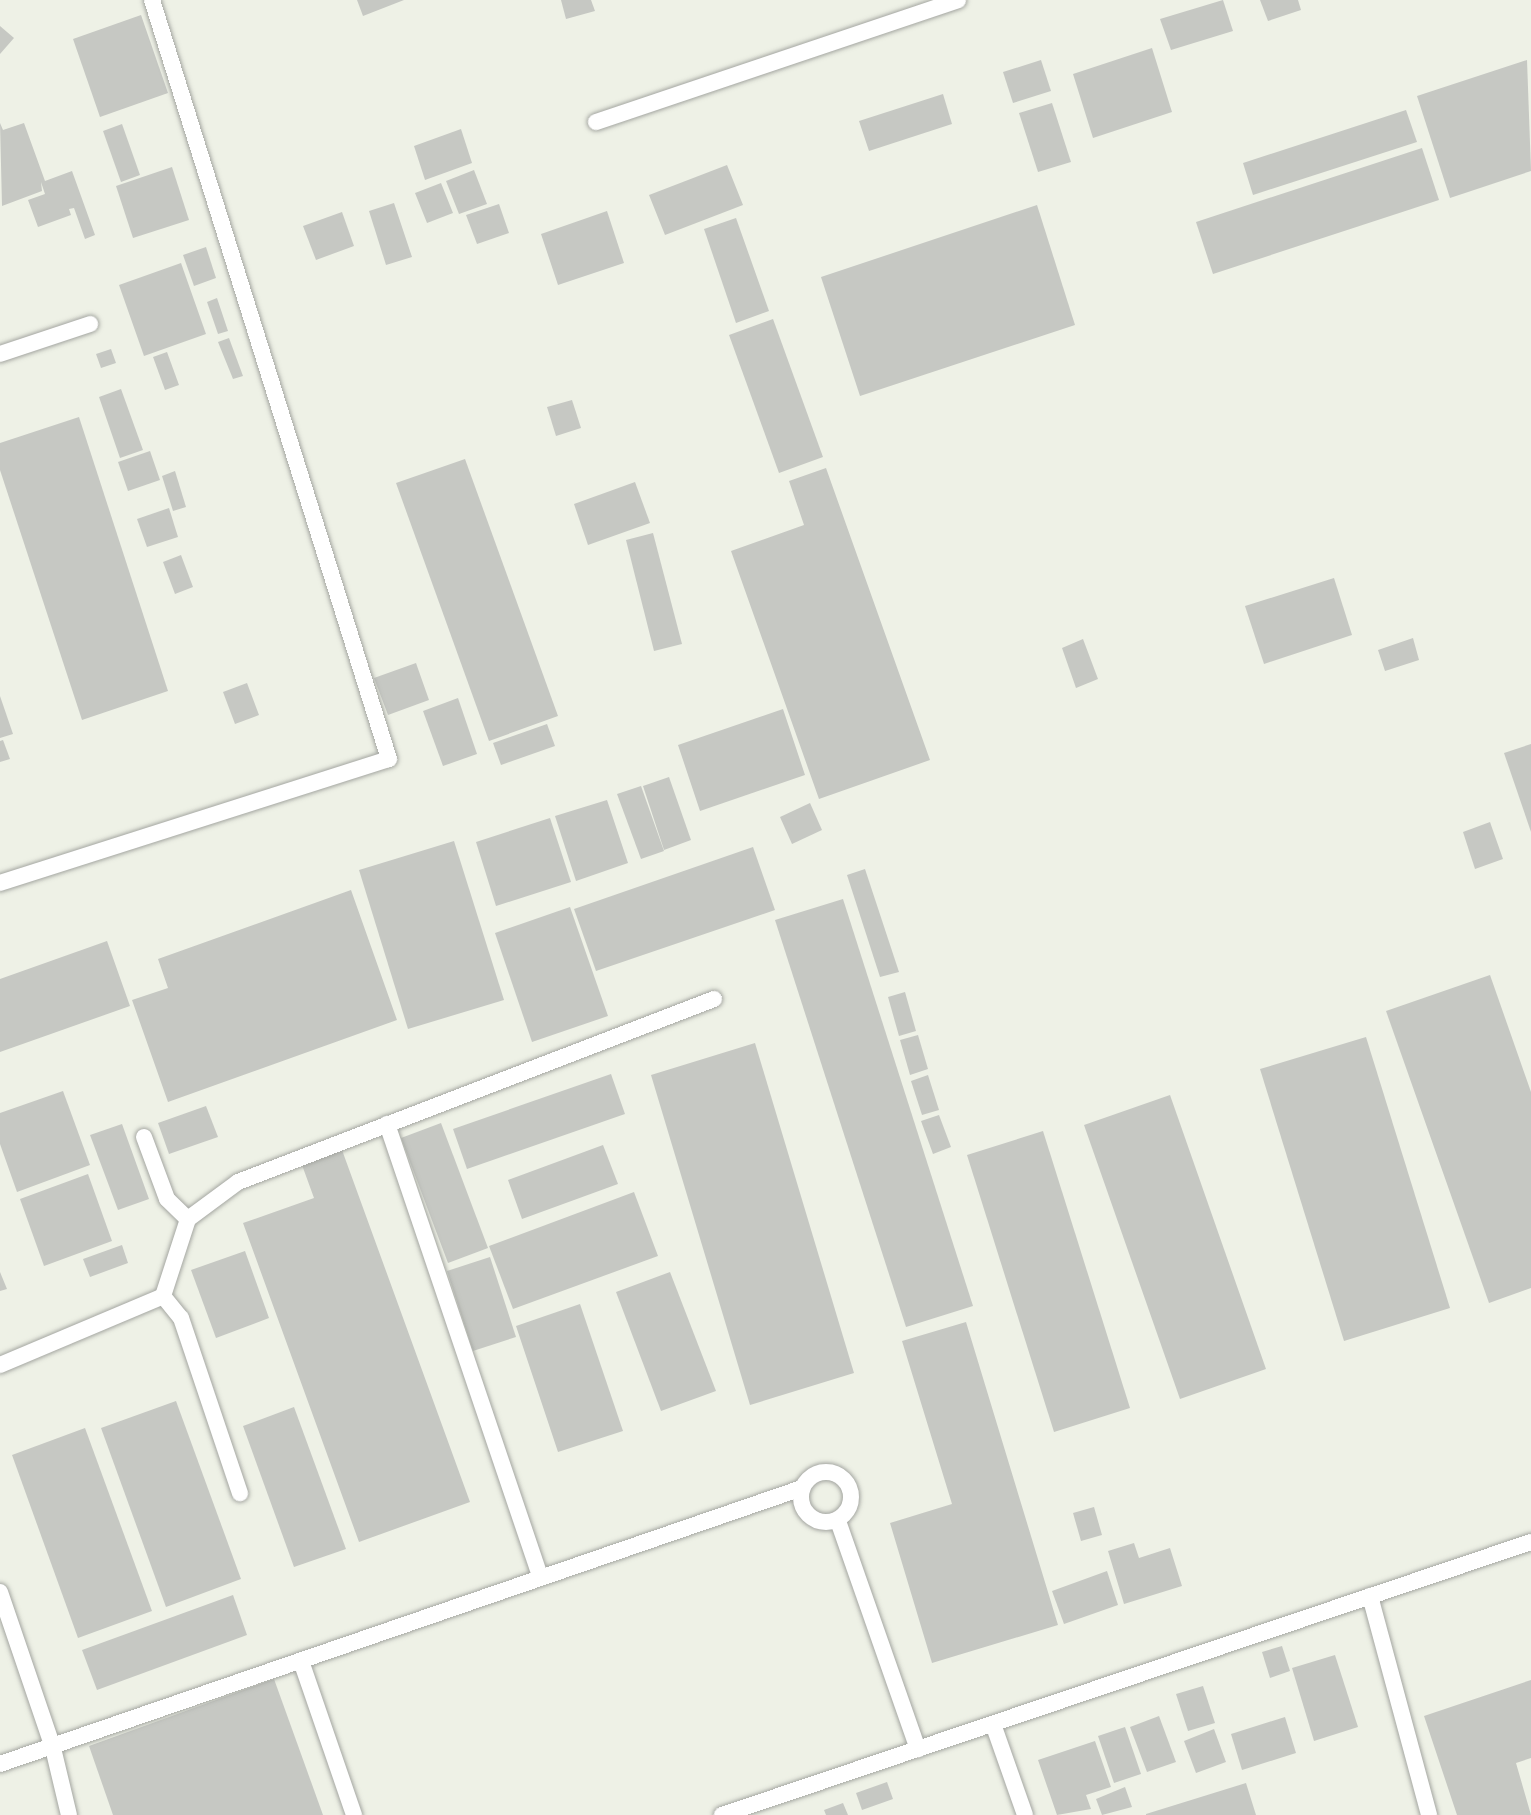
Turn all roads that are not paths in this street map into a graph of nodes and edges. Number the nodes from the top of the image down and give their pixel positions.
1 (152, 0) edge
2 (958, 0) edge
3 (596, 122) dead end
4 (90, 324) dead end
5 (0, 354) edge
6 (0, 883) edge
7 (714, 999) dead end
8 (387, 1124) junction
9 (144, 1137) dead end
10 (188, 1219) junction
11 (163, 1296) junction
12 (0, 1365) edge
13 (802, 1488) junction
14 (240, 1493) dead end
15 (838, 1521) junction
16 (1531, 1542) edge
17 (541, 1578) junction
18 (0, 1592) edge
19 (1370, 1596) junction
20 (301, 1661) junction
21 (993, 1724) junction
22 (53, 1748) junction
23 (918, 1749) junction
24 (0, 1764) edge
25 (69, 1815) edge
26 (354, 1815) edge
27 (722, 1815) edge
28 (1025, 1815) edge
29 (1429, 1815) edge

1 - 6 lane
2 - 3 lane
4 - 5 lane
7 - 8 lane
8 - 10 lane
8 - 17 lane
9 - 10 lane
10 - 11 lane
11 - 12 lane
11 - 14 lane
13 - 15 lane
13 - 15 lane
13 - 17 lane
15 - 23 lane
16 - 19 lane
17 - 20 lane
18 - 22 lane
19 - 21 lane
19 - 29 lane
20 - 22 lane
20 - 26 lane
21 - 23 lane
21 - 28 lane
22 - 24 lane
22 - 25 lane
23 - 27 lane

